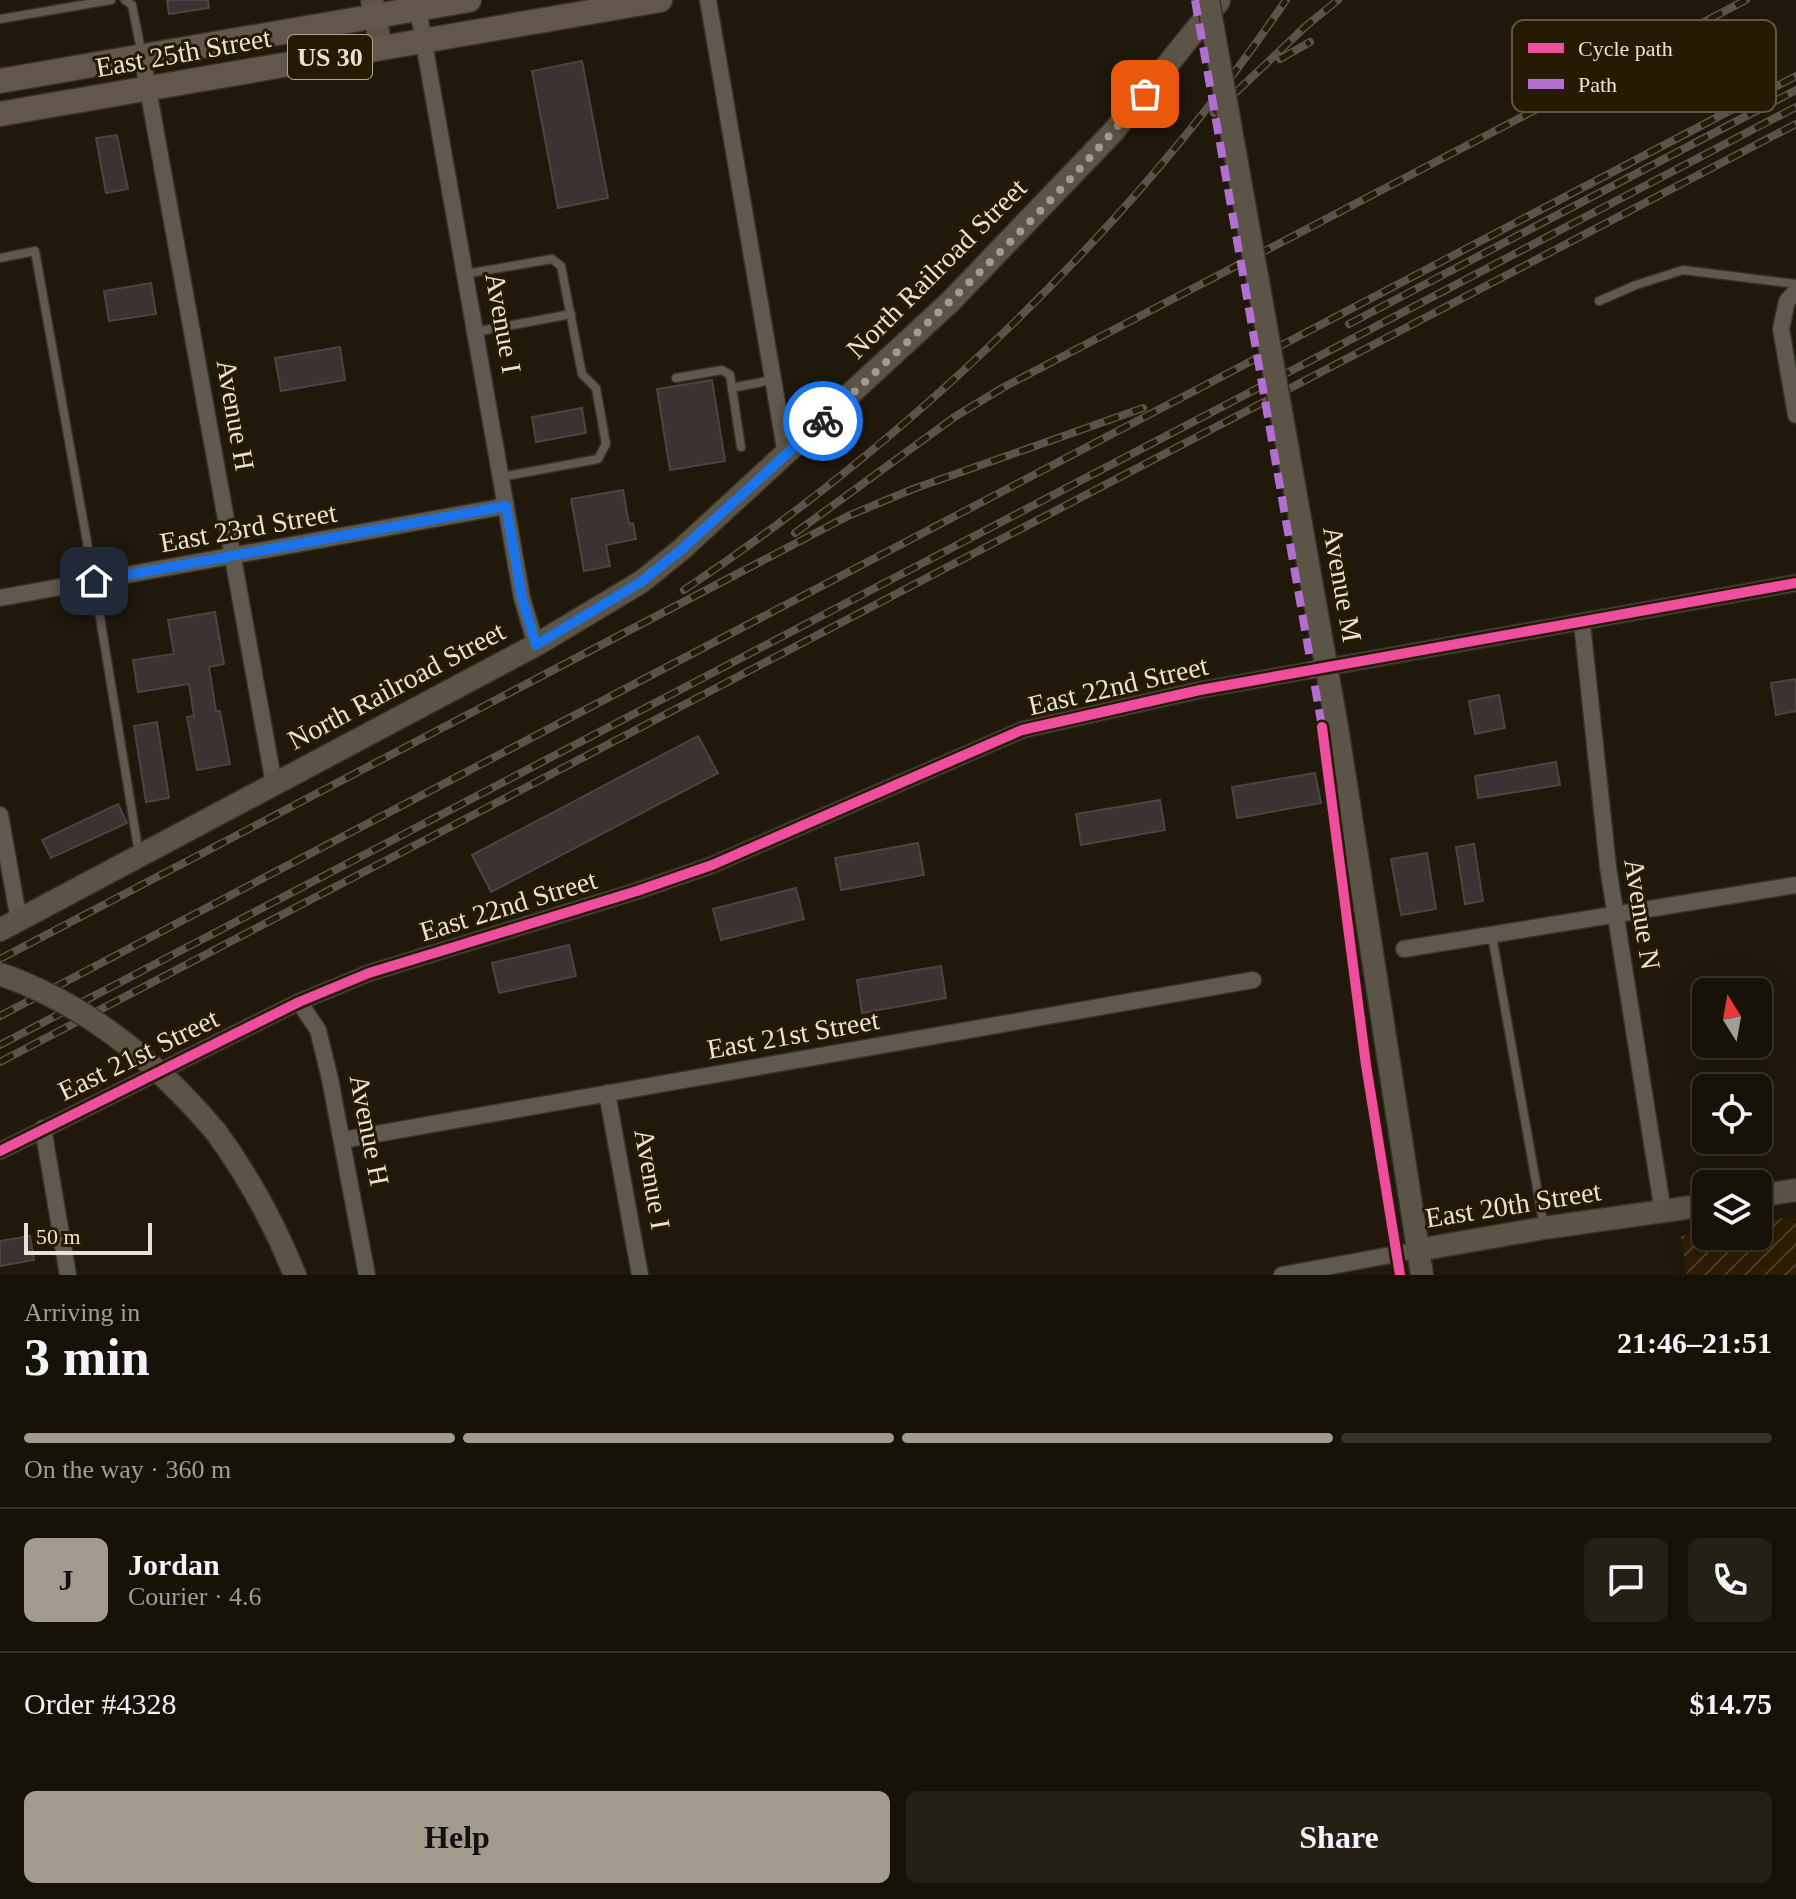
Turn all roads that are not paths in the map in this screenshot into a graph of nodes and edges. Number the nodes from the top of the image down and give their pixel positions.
1 (111, 0) edge
2 (125, 0) edge
3 (469, 0) edge
4 (660, 0) edge
5 (708, 0) edge
6 (1199, 0) edge
7 (1208, 0) edge
8 (1219, 0) edge
9 (373, 8) edge
10 (418, 9) junction
11 (0, 19) edge
12 (423, 41) junction
13 (381, 48) junction
14 (142, 56) junction
15 (1161, 74) junction
16 (0, 81) edge
17 (148, 88) junction
18 (0, 114) edge
19 (0, 258) edge
20 (465, 274) junction
21 (1796, 284) edge
22 (1796, 291) edge
23 (1599, 301) dead end
24 (571, 314) junction
25 (475, 332) junction
26 (676, 378) dead end
27 (773, 380) junction
28 (732, 388) junction
29 (1796, 415) edge
30 (741, 447) dead end
31 (786, 455) junction
32 (501, 477) junction
33 (506, 506) junction
34 (232, 557) junction
35 (94, 581) junction
36 (1796, 583) edge
37 (0, 598) edge
38 (1582, 623) junction
39 (536, 645) junction
40 (274, 784) junction
41 (0, 815) edge
42 (139, 854) junction
43 (1796, 885) edge
44 (7, 898) edge
45 (1617, 914) junction
46 (9, 925) edge
47 (1492, 936) junction
48 (1404, 949) dead end
49 (0, 974) edge
50 (1253, 980) dead end
51 (299, 1002) junction
52 (607, 1093) junction
53 (43, 1128) junction
54 (342, 1140) junction
55 (0, 1151) edge
56 (1796, 1190) edge
57 (1772, 1194) edge
58 (1692, 1207) edge
59 (1663, 1212) junction
60 (1544, 1228) junction
61 (1418, 1250) junction
62 (68, 1275) edge
63 (295, 1275) edge
64 (367, 1275) edge
65 (640, 1275) edge
66 (1282, 1275) edge
67 (1422, 1275) edge

1 - 11 lane
2 - 14 lane
3 - 10 main road, East 25th Street / US 30
4 - 12 main road, East 25th Street / US 30
5 - 27 street
6 - 15 main road
7 - 61 main road, Avenue M, bridge
8 - 15 main road
9 - 10 main road, East 25th Street / US 30
9 - 13 main road
9 - 14 main road, East 25th Street / US 30
10 - 12 street, Avenue I
12 - 13 main road, East 25th Street / US 30
12 - 20 street, Avenue I
13 - 17 main road, East 25th Street / US 30
14 - 16 main road, East 25th Street / US 30
14 - 17 street, Avenue H
15 - 31 main road, North Railroad Street
17 - 18 main road, East 25th Street / US 30
17 - 34 street, Avenue H
19 - 35 lane
20 - 24 lane
20 - 25 street, Avenue I
21 - 23 lane
22 - 29 street
24 - 25 lane
24 - 32 lane
25 - 32 street, Avenue I
26 - 28 lane
27 - 28 lane
27 - 31 street
28 - 30 lane
31 - 39 main road, North Railroad Street
32 - 33 street, Avenue I
33 - 34 street, East 23rd Street
33 - 39 street, Avenue I
34 - 35 street, East 23rd Street
34 - 40 street, Avenue H
35 - 37 street, East 23rd Street
35 - 42 lane
36 - 38 street, East 22nd Street
38 - 45 street, Avenue N
38 - 51 street, East 22nd Street
39 - 40 main road, North Railroad Street
40 - 42 main road, North Railroad Street
41 - 44 street
42 - 46 main road, North Railroad Street
43 - 45 street
44 - 46 street
45 - 47 street
45 - 59 street, Avenue N
47 - 48 street
47 - 60 lane
49 - 63 main road, bridge
50 - 52 street, East 21st Street
51 - 53 street, East 21st Street
51 - 54 street, Avenue H
52 - 54 street, East 21st Street
52 - 65 street, Avenue I
53 - 55 street, East 21st Street
53 - 62 street
54 - 64 street, Avenue H
56 - 57 main road
58 - 59 main road, East 20th Street
59 - 60 main road, East 20th Street
60 - 61 main road, East 20th Street
61 - 66 street, East 20th Street
61 - 67 main road, Avenue M

